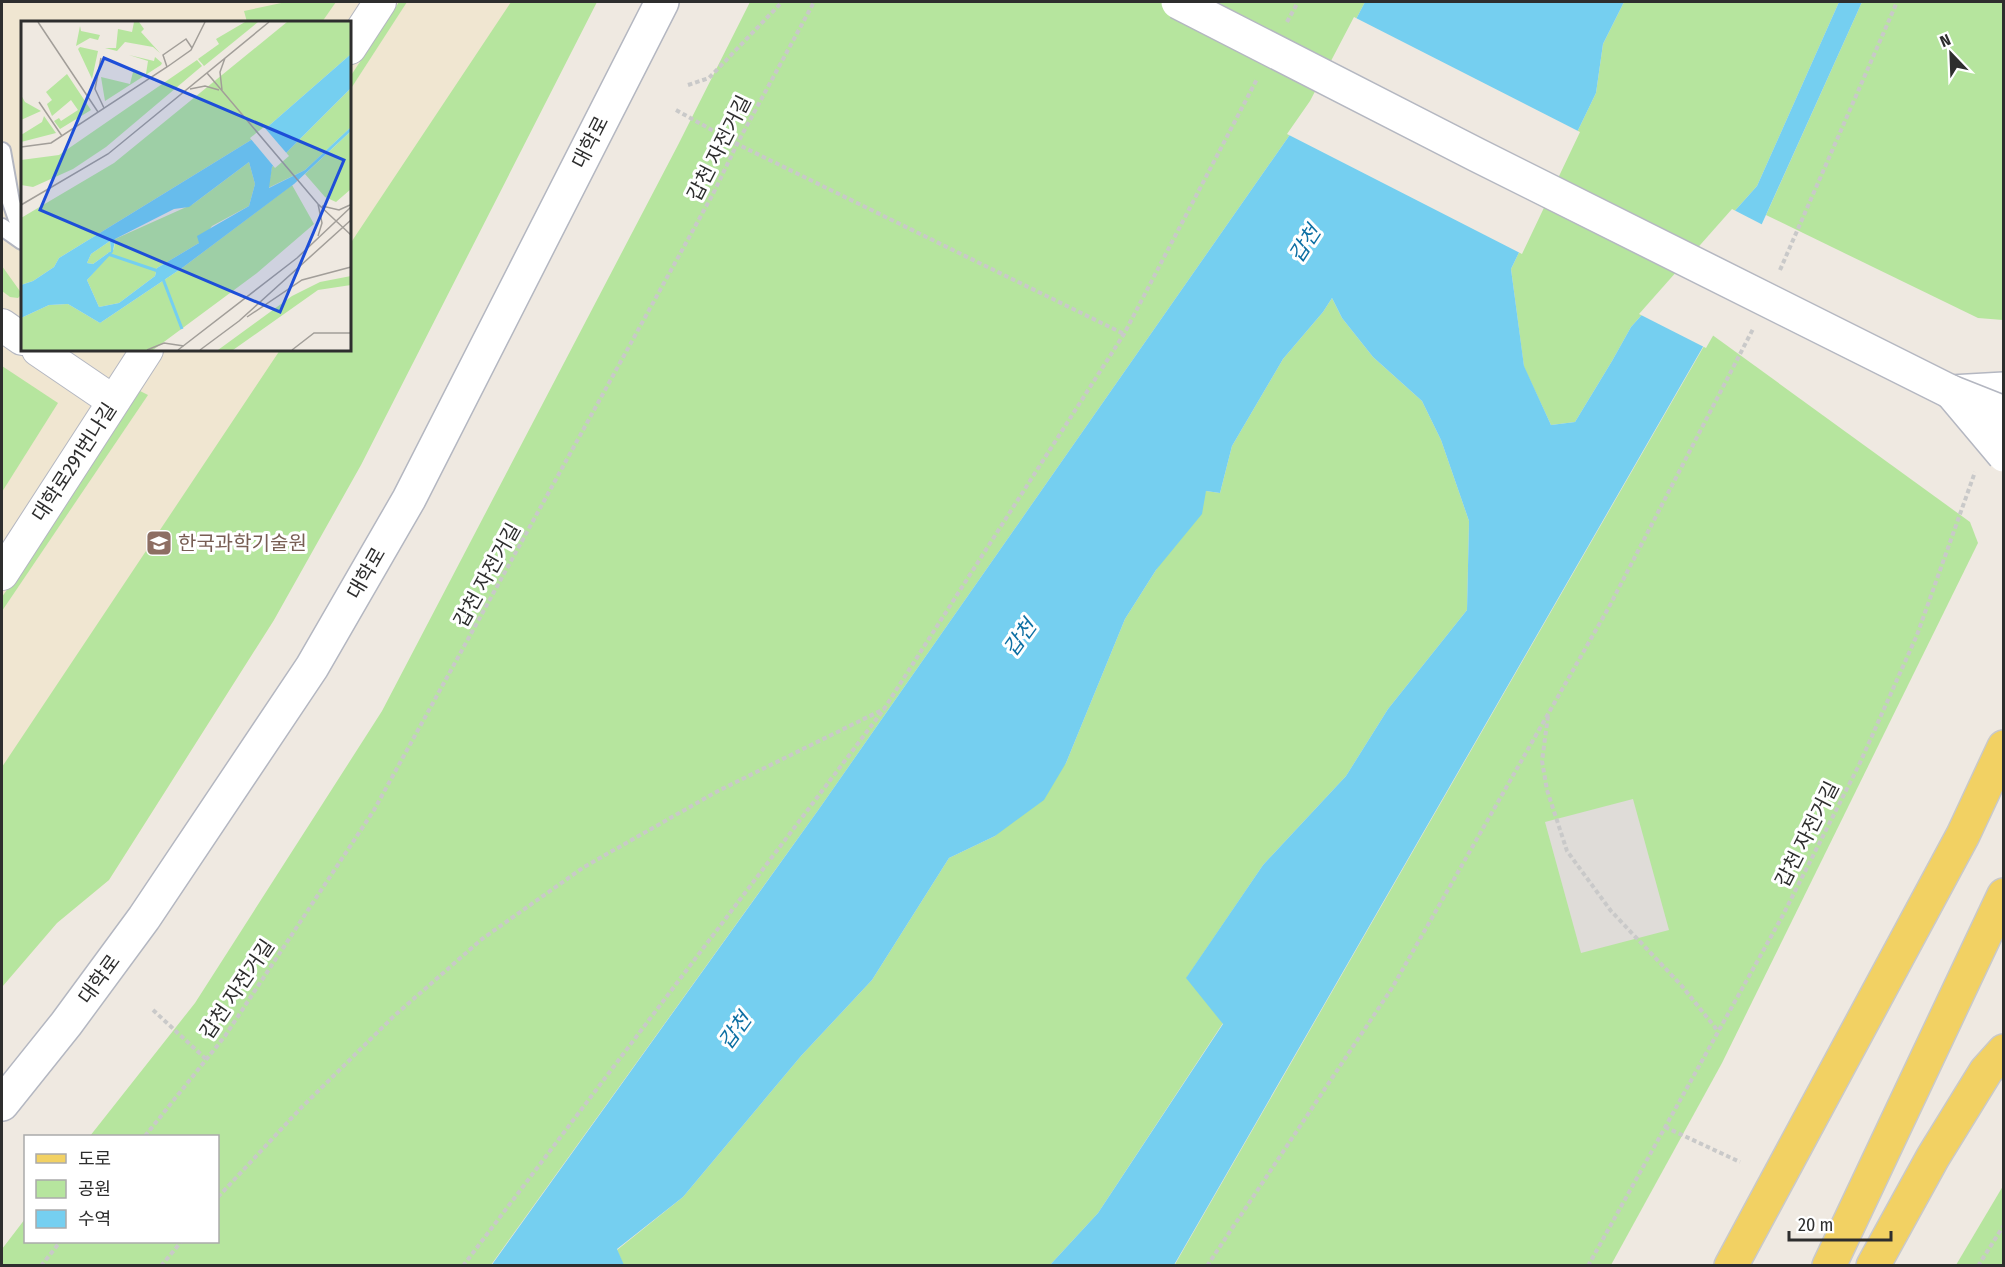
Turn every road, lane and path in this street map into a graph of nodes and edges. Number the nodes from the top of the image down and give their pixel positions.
1 (380, 2) edge
2 (662, 2) edge
3 (782, 2) edge
4 (814, 2) edge
5 (1178, 2) edge
6 (1298, 2) edge
7 (1897, 2) edge
8 (1287, 22) dead end
9 (351, 46) edge
10 (1260, 74) dead end
11 (688, 85) dead end
12 (676, 110) dead end
13 (738, 144) junction
14 (2, 151) edge
15 (2, 227) edge
16 (21, 231) edge
17 (21, 241) edge
18 (1777, 276) dead end
19 (2, 325) edge
20 (1754, 328) dead end
21 (1124, 334) junction
22 (21, 338) edge
23 (39, 351) edge
24 (144, 351) edge
25 (2004, 389) edge
26 (1951, 392) junction
27 (113, 401) junction
28 (2004, 413) edge
29 (1990, 462) edge
30 (2, 574) edge
31 (884, 709) junction
32 (1548, 712) junction
33 (2004, 747) edge
34 (2004, 895) edge
35 (153, 1010) dead end
36 (1718, 1031) junction
37 (2004, 1051) edge
38 (207, 1060) junction
39 (2, 1104) edge
40 (1665, 1127) junction
41 (147, 1135) edge
42 (1740, 1162) dead end
43 (219, 1196) edge
44 (2004, 1225) edge
45 (59, 1243) edge
46 (180, 1243) edge
47 (41, 1266) edge
48 (161, 1266) edge
49 (463, 1266) edge
50 (1207, 1266) edge
51 (1588, 1266) edge
52 (1731, 1266) edge
53 (1829, 1266) edge
54 (1873, 1266) edge
55 (1978, 1266) edge

1 - 9 street
2 - 39 main road, 대학로
3 - 11 path
4 - 13 path, 갑천 자전거길
5 - 26 main road, bridge
6 - 8 path
7 - 18 path
10 - 21 path
12 - 13 path
13 - 21 path
13 - 38 path, 갑천 자전거길
14 - 16 lane
15 - 17 lane
19 - 22 street
20 - 32 path
21 - 31 path
23 - 27 street
24 - 27 street, 대학로291번나길
25 - 26 main road
26 - 28 main road, bridge
26 - 29 main road, bridge
27 - 30 street, 대학로291번나길
29 - 36 path, 갑천 자전거길
31 - 43 path
31 - 49 path
32 - 36 path
32 - 50 path
33 - 52 main road
34 - 53 main road
35 - 38 path
36 - 40 path, 갑천 자전거길
37 - 54 main road
38 - 41 path, 갑천 자전거길
40 - 42 path
40 - 51 path, 갑천 자전거길
44 - 55 path
45 - 47 path
46 - 48 path

